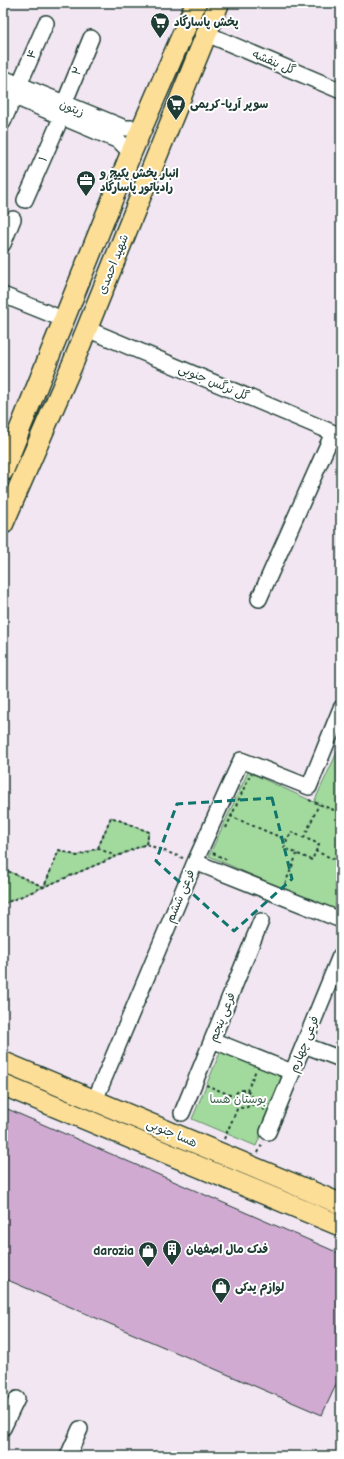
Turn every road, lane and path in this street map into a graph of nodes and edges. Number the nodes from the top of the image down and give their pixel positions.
1 (196, 3) edge
2 (219, 3) edge
3 (46, 23) dead end
4 (207, 34) junction
5 (91, 38) dead end
6 (3, 78) edge
7 (12, 91) edge
8 (341, 91) edge
9 (62, 111) junction
10 (3, 122) edge
11 (143, 128) junction
12 (112, 131) junction
13 (131, 153) junction
14 (25, 200) dead end
15 (13, 219) dead end
16 (3, 244) edge
17 (3, 295) edge
18 (65, 320) junction
19 (86, 329) junction
20 (337, 434) edge
21 (3, 471) edge
22 (3, 524) edge
23 (259, 599) dead end
24 (341, 708) edge
25 (249, 777) dead end
26 (318, 804) dead end
27 (228, 815) dead end
28 (231, 816) junction
29 (225, 829) dead end
30 (304, 838) junction
31 (287, 840) junction
32 (146, 844) junction
33 (98, 848) junction
34 (216, 848) dead end
35 (316, 852) junction
36 (297, 854) junction
37 (116, 857) junction
38 (228, 860) dead end
39 (195, 862) junction
40 (341, 862) edge
41 (3, 869) edge
42 (278, 882) dead end
43 (44, 887) junction
44 (3, 904) edge
45 (341, 920) edge
46 (261, 921) dead end
47 (340, 956) dead end
48 (212, 1040) junction
49 (304, 1045) junction
50 (341, 1059) edge
51 (3, 1062) edge
52 (259, 1064) dead end
53 (292, 1072) junction
54 (3, 1085) edge
55 (206, 1085) dead end
56 (247, 1091) junction
57 (235, 1097) junction
58 (95, 1100) junction
59 (251, 1104) junction
60 (238, 1107) junction
61 (182, 1113) dead end
62 (270, 1113) dead end
63 (268, 1132) joint
64 (226, 1134) dead end
65 (248, 1165) junction
66 (237, 1182) junction
67 (341, 1204) edge
68 (341, 1226) edge
69 (17, 1399) dead end
70 (3, 1428) edge
71 (80, 1429) dead end
72 (68, 1456) edge

1 - 11 main road, شهید احمدی
2 - 4 main road, شهید احمدی
3 - 7 street, ۴
4 - 8 street, گل بنفشه
4 - 19 main road, شهید احمدی
5 - 9 street, ۲
6 - 7 street, زیتون
7 - 9 street, زیتون
7 - 10 street, ۴
9 - 12 street, زیتون
9 - 14 street, ۱
11 - 12 street, زیتون
11 - 13 main road, شهید احمدی
12 - 13 street, زیتون
13 - 18 main road, شهید احمدی
15 - 16 street
17 - 18 street
18 - 21 main road, شهید احمدی
19 - 20 street, گل نرگس جنوبی
19 - 22 main road, شهید احمدی
20 - 23 street
24 - 39 street, فرعی ششم
25 - 28 path
26 - 30 path
27 - 28 path
28 - 29 path
28 - 31 path
30 - 31 path
30 - 35 path
31 - 36 path
32 - 33 path
32 - 37 path
32 - 39 path
33 - 37 path
33 - 43 path
34 - 38 path
35 - 36 path
35 - 40 path
36 - 42 path
37 - 43 path
39 - 45 street
39 - 58 street, فرعی ششم
41 - 43 path
43 - 44 path
46 - 48 street, فرعی پنجم
47 - 49 street, فرعی چهارم
48 - 53 street
48 - 61 street, فرعی پنجم
49 - 50 street
49 - 53 street, فرعی چهارم
51 - 58 main road, هسا جنوبی
52 - 56 path
53 - 63 street, فرعی چهارم
54 - 66 main road, هسا جنوبی
55 - 57 path
56 - 57 path
56 - 59 path
57 - 60 path
58 - 65 main road, هسا جنوبی
59 - 60 path
59 - 62 path
60 - 64 path
63 - 65 path
65 - 66 main road
65 - 67 main road, هسا جنوبی
66 - 68 main road, هسا جنوبی
69 - 70 street
71 - 72 street

